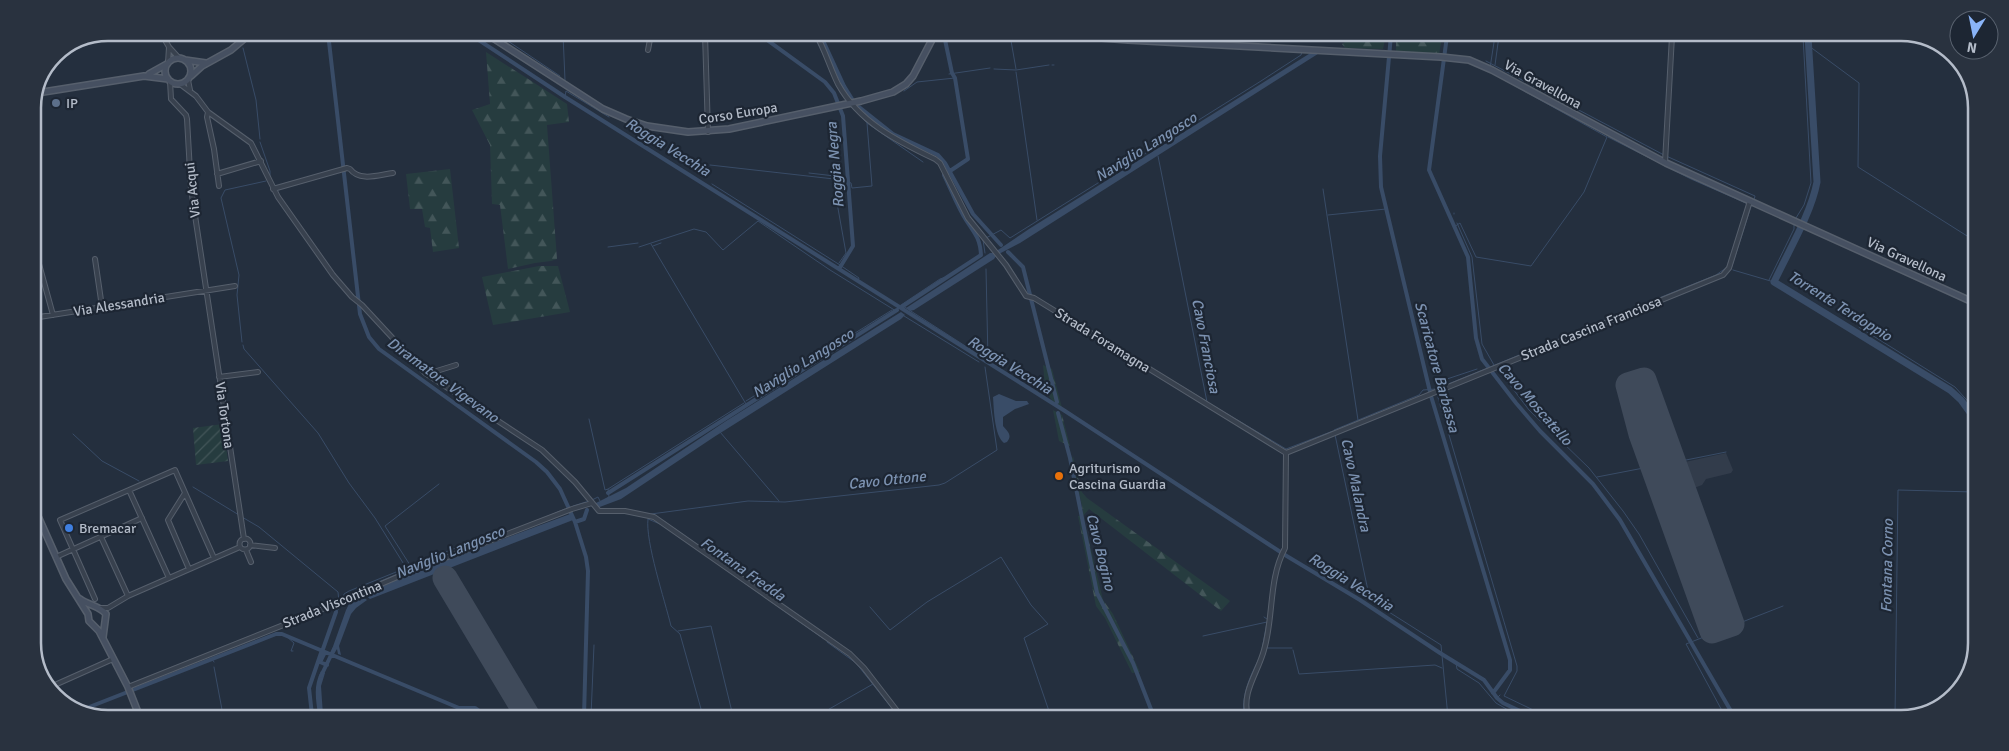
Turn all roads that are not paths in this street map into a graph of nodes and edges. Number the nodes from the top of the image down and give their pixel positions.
1 (165, 41) edge
2 (242, 41) edge
3 (498, 41) edge
4 (650, 41) edge
5 (705, 41) edge
6 (819, 41) edge
7 (931, 41) edge
8 (1147, 41) edge
9 (1672, 41) edge
10 (169, 47) junction
11 (648, 50) dead end
12 (182, 59) junction
13 (168, 63) junction
14 (207, 63) junction
15 (144, 76) junction
16 (188, 79) junction
17 (169, 80) junction
18 (179, 84) junction
19 (44, 92) edge
20 (191, 92) junction
21 (170, 95) junction
22 (851, 104) junction
23 (208, 112) junction
24 (708, 132) junction
25 (1666, 158) junction
26 (261, 161) junction
27 (393, 173) dead end
28 (217, 174) junction
29 (219, 186) dead end
30 (273, 189) junction
31 (1751, 203) junction
32 (95, 259) dead end
33 (41, 271) edge
34 (235, 286) dead end
35 (206, 291) junction
36 (1968, 299) edge
37 (102, 307) junction
38 (53, 315) junction
39 (41, 317) edge
40 (456, 365) dead end
41 (258, 372) dead end
42 (427, 374) junction
43 (219, 377) junction
44 (1286, 452) junction
45 (129, 490) junction
46 (185, 492) junction
47 (593, 503) junction
48 (142, 518) junction
49 (42, 528) edge
50 (101, 537) junction
51 (244, 539) junction
52 (250, 545) junction
53 (240, 547) junction
54 (275, 548) dead end
55 (73, 549) junction
56 (246, 550) junction
57 (56, 557) junction
58 (214, 558) junction
59 (251, 562) dead end
60 (189, 569) junction
61 (169, 578) junction
62 (128, 596) junction
63 (78, 598) junction
64 (95, 599) dead end
65 (112, 606) junction
66 (97, 608) junction
67 (88, 614) junction
68 (105, 621) junction
69 (92, 625) junction
70 (104, 640) junction
71 (113, 659) junction
72 (56, 685) edge
73 (130, 690) junction
74 (138, 710) edge
75 (897, 710) edge
76 (1248, 710) edge

1 - 10 street
2 - 14 main road
3 - 24 main road, Corso Europa
4 - 11 street
5 - 24 street
6 - 22 street
7 - 22 main road, Corso Europa
8 - 25 main road, Via Gravellona
9 - 25 street
10 - 12 street
10 - 13 street
12 - 13 main road
12 - 14 main road
12 - 16 main road
13 - 15 main road
13 - 17 main road
14 - 16 main road
15 - 17 main road
15 - 19 main road
16 - 18 main road
16 - 20 street
17 - 18 main road
17 - 21 street
18 - 20 street
18 - 21 street
20 - 23 street
21 - 35 street, Via Acqui
22 - 24 main road, Corso Europa
22 - 44 street, Strada Foramagna
23 - 26 street
23 - 28 street
25 - 31 main road, Via Gravellona
26 - 28 street
26 - 30 street
27 - 30 street
28 - 29 street
30 - 42 street
31 - 36 main road, Via Gravellona
31 - 44 street, Strada Cascina Franciosa
32 - 37 street
33 - 38 street
34 - 35 street, Via Alessandria
35 - 37 street, Via Alessandria
35 - 43 street, Via Tortona
37 - 38 street, Via Alessandria
38 - 39 street, Via Alessandria
40 - 42 street
41 - 43 street
42 - 47 street
43 - 51 street, Via Tortona
44 - 76 street
45 - 46 street
45 - 48 street
45 - 55 street
46 - 58 street
46 - 60 street
47 - 73 street, Strada Viscontina
47 - 75 street
48 - 50 street
48 - 61 street
49 - 57 main road
50 - 55 street
50 - 62 street
51 - 52 street
51 - 53 street
52 - 54 street
52 - 56 street
53 - 56 street
53 - 58 street
55 - 57 street
55 - 64 street
56 - 59 street
57 - 63 main road
58 - 60 street
60 - 61 street
61 - 62 street
62 - 65 street
63 - 66 main road
63 - 67 main road
65 - 66 street
65 - 68 street
66 - 67 main road
66 - 68 main road
67 - 69 main road
68 - 69 main road
68 - 70 main road
69 - 70 main road
70 - 71 main road
71 - 72 street
71 - 73 main road
73 - 74 main road

